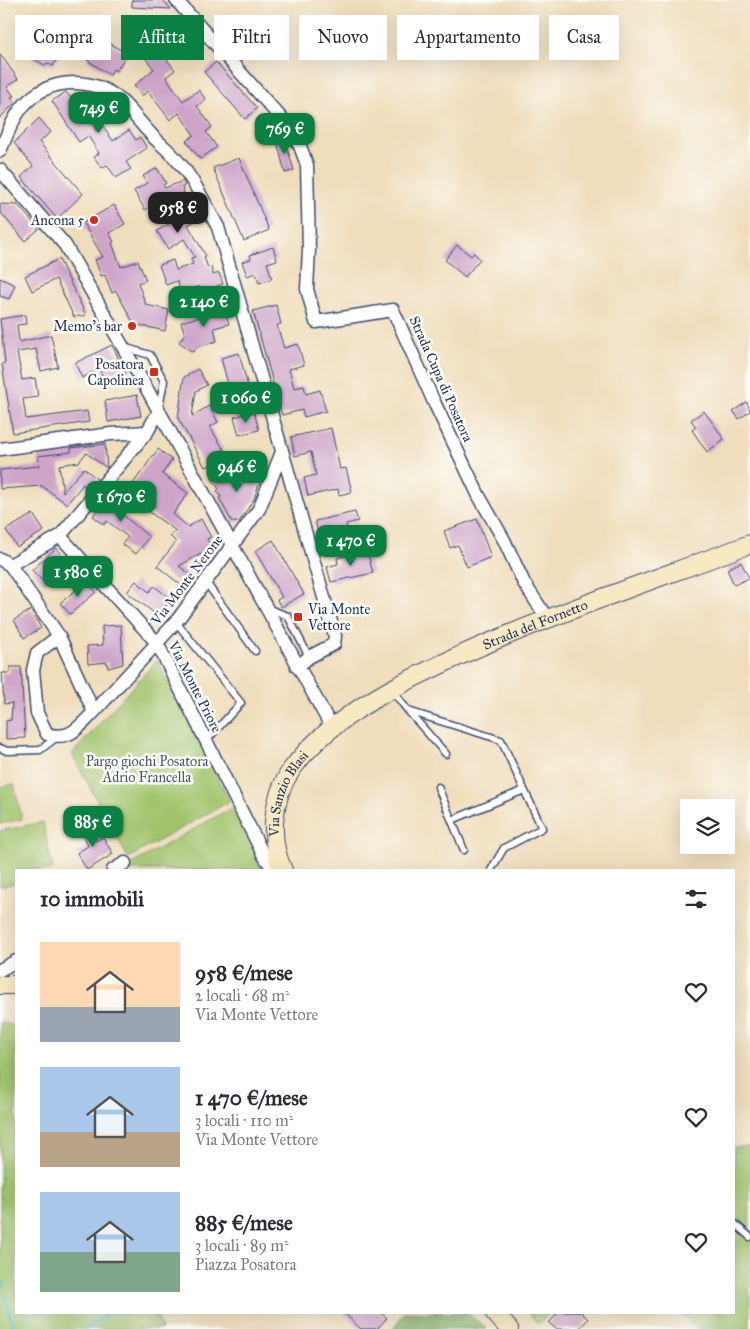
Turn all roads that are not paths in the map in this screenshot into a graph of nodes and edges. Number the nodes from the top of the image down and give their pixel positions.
1 (176, 0) edge
2 (0, 150) edge
3 (0, 170) edge
4 (122, 346) junction
5 (158, 413) junction
6 (147, 432) junction
7 (0, 449) edge
8 (282, 452) junction
9 (60, 536) junction
10 (750, 544) edge
11 (231, 547) junction
12 (5, 562) edge
13 (206, 581) junction
14 (264, 607) junction
15 (547, 618) junction
16 (176, 622) junction
17 (54, 639) junction
18 (156, 644) junction
19 (255, 651) dead end
20 (309, 657) junction
21 (297, 667) junction
22 (390, 689) junction
23 (408, 711) junction
24 (94, 712) junction
25 (332, 728) junction
26 (57, 737) junction
27 (206, 741) junction
28 (0, 748) edge
29 (446, 754) dead end
30 (438, 787) dead end
31 (524, 790) junction
32 (232, 792) joint
33 (452, 820) junction
34 (464, 850) dead end
35 (126, 863) dead end
36 (115, 869) edge
37 (273, 869) edge
38 (283, 869) edge
39 (492, 869) edge
40 (15, 962) edge
41 (0, 970) edge
42 (0, 984) edge
43 (15, 985) edge
44 (735, 1224) edge
45 (750, 1237) edge
46 (496, 1314) edge
47 (506, 1314) edge
48 (509, 1329) edge
49 (515, 1329) edge

1 - 15 street, Strada Cupa di Posatora
2 - 8 street
3 - 4 street
4 - 5 street
4 - 5 lane
5 - 6 street
5 - 11 street
6 - 7 street
6 - 9 street
8 - 11 street, Via Monte Nerone
8 - 20 street
9 - 12 street
9 - 18 street, Via Monte Priore
10 - 15 street, Strada del Fornetto
11 - 13 street, Via Monte Nerone
11 - 14 street
12 - 17 street
13 - 16 street, Via Monte Nerone
13 - 19 lane
14 - 20 lane
14 - 21 street
15 - 22 street, Strada del Fornetto
16 - 18 street, Via Monte Nerone
16 - 27 lane
17 - 24 street
17 - 26 street
18 - 24 street, Via Monte Nerone
18 - 27 street, Via Monte Priore
20 - 21 street
21 - 25 street
22 - 23 lane
22 - 25 street, Strada del Fornetto
23 - 29 lane
23 - 31 lane
24 - 26 street, Via Monte Nerone
25 - 38 street, Via Sanzio Blasi
26 - 28 lane
27 - 32 street, Via Monte Priore
30 - 33 lane
31 - 33 lane
31 - 39 lane
32 - 37 street, Via Sanzio Blasi
33 - 34 lane
35 - 36 street
40 - 41 street
42 - 43 street
44 - 45 lane
46 - 48 street
47 - 49 street

